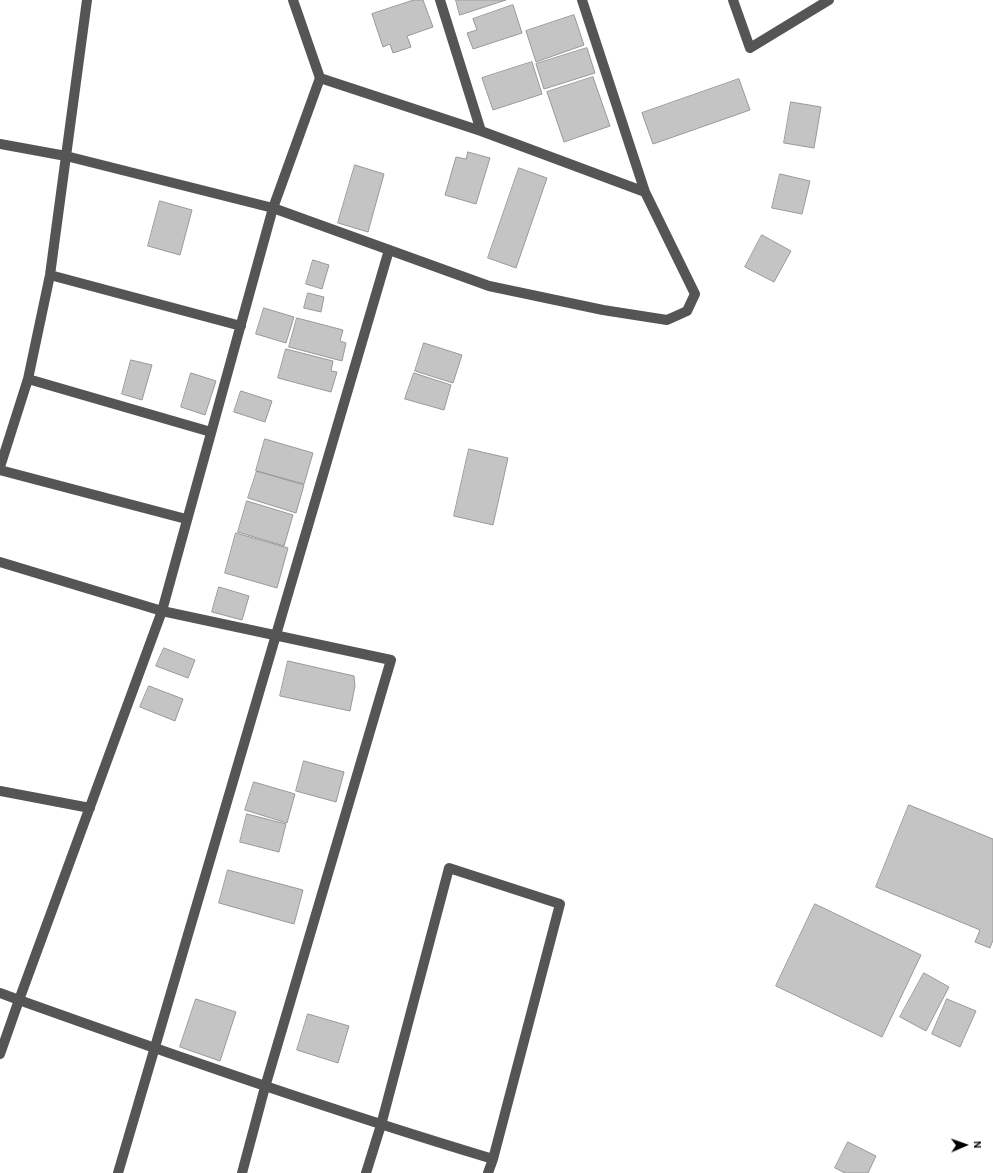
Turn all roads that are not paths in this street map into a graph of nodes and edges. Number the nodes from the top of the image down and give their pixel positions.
1 (87, 0) edge
2 (293, 0) edge
3 (440, 0) edge
4 (582, 0) edge
5 (733, 0) edge
6 (829, 0) edge
7 (320, 78) junction
8 (481, 131) junction
9 (0, 144) edge
10 (66, 156) junction
11 (645, 192) junction
12 (273, 208) junction
13 (389, 250) junction
14 (50, 275) junction
15 (241, 326) junction
16 (28, 379) junction
17 (211, 432) junction
18 (0, 468) edge
19 (186, 520) junction
20 (0, 562) edge
21 (162, 611) junction
22 (275, 636) junction
23 (0, 791) edge
24 (90, 808) junction
25 (0, 993) edge
26 (19, 1000) junction
27 (154, 1048) junction
28 (0, 1054) edge
29 (265, 1087) junction
30 (381, 1125) junction
31 (493, 1159) junction
32 (118, 1173) edge
33 (242, 1173) edge
34 (366, 1173) edge
35 (488, 1173) edge

1 - 10 street
2 - 7 street
3 - 8 street
4 - 11 street
5 - 6 street
7 - 8 street
7 - 12 street
8 - 11 street
9 - 10 street
10 - 12 street
10 - 14 street
11 - 13 street
12 - 13 street
12 - 15 street
13 - 22 street
14 - 15 street
14 - 16 street
15 - 17 street
16 - 17 street
16 - 18 street
17 - 19 street
18 - 19 street
19 - 21 street
20 - 21 street
21 - 22 street
21 - 24 street
22 - 27 street
22 - 29 street
23 - 24 street
24 - 26 street
25 - 26 street
26 - 27 street
26 - 28 street
27 - 29 street
27 - 32 street
29 - 30 street
29 - 33 street
30 - 31 street
30 - 31 street
30 - 34 street
31 - 35 street

